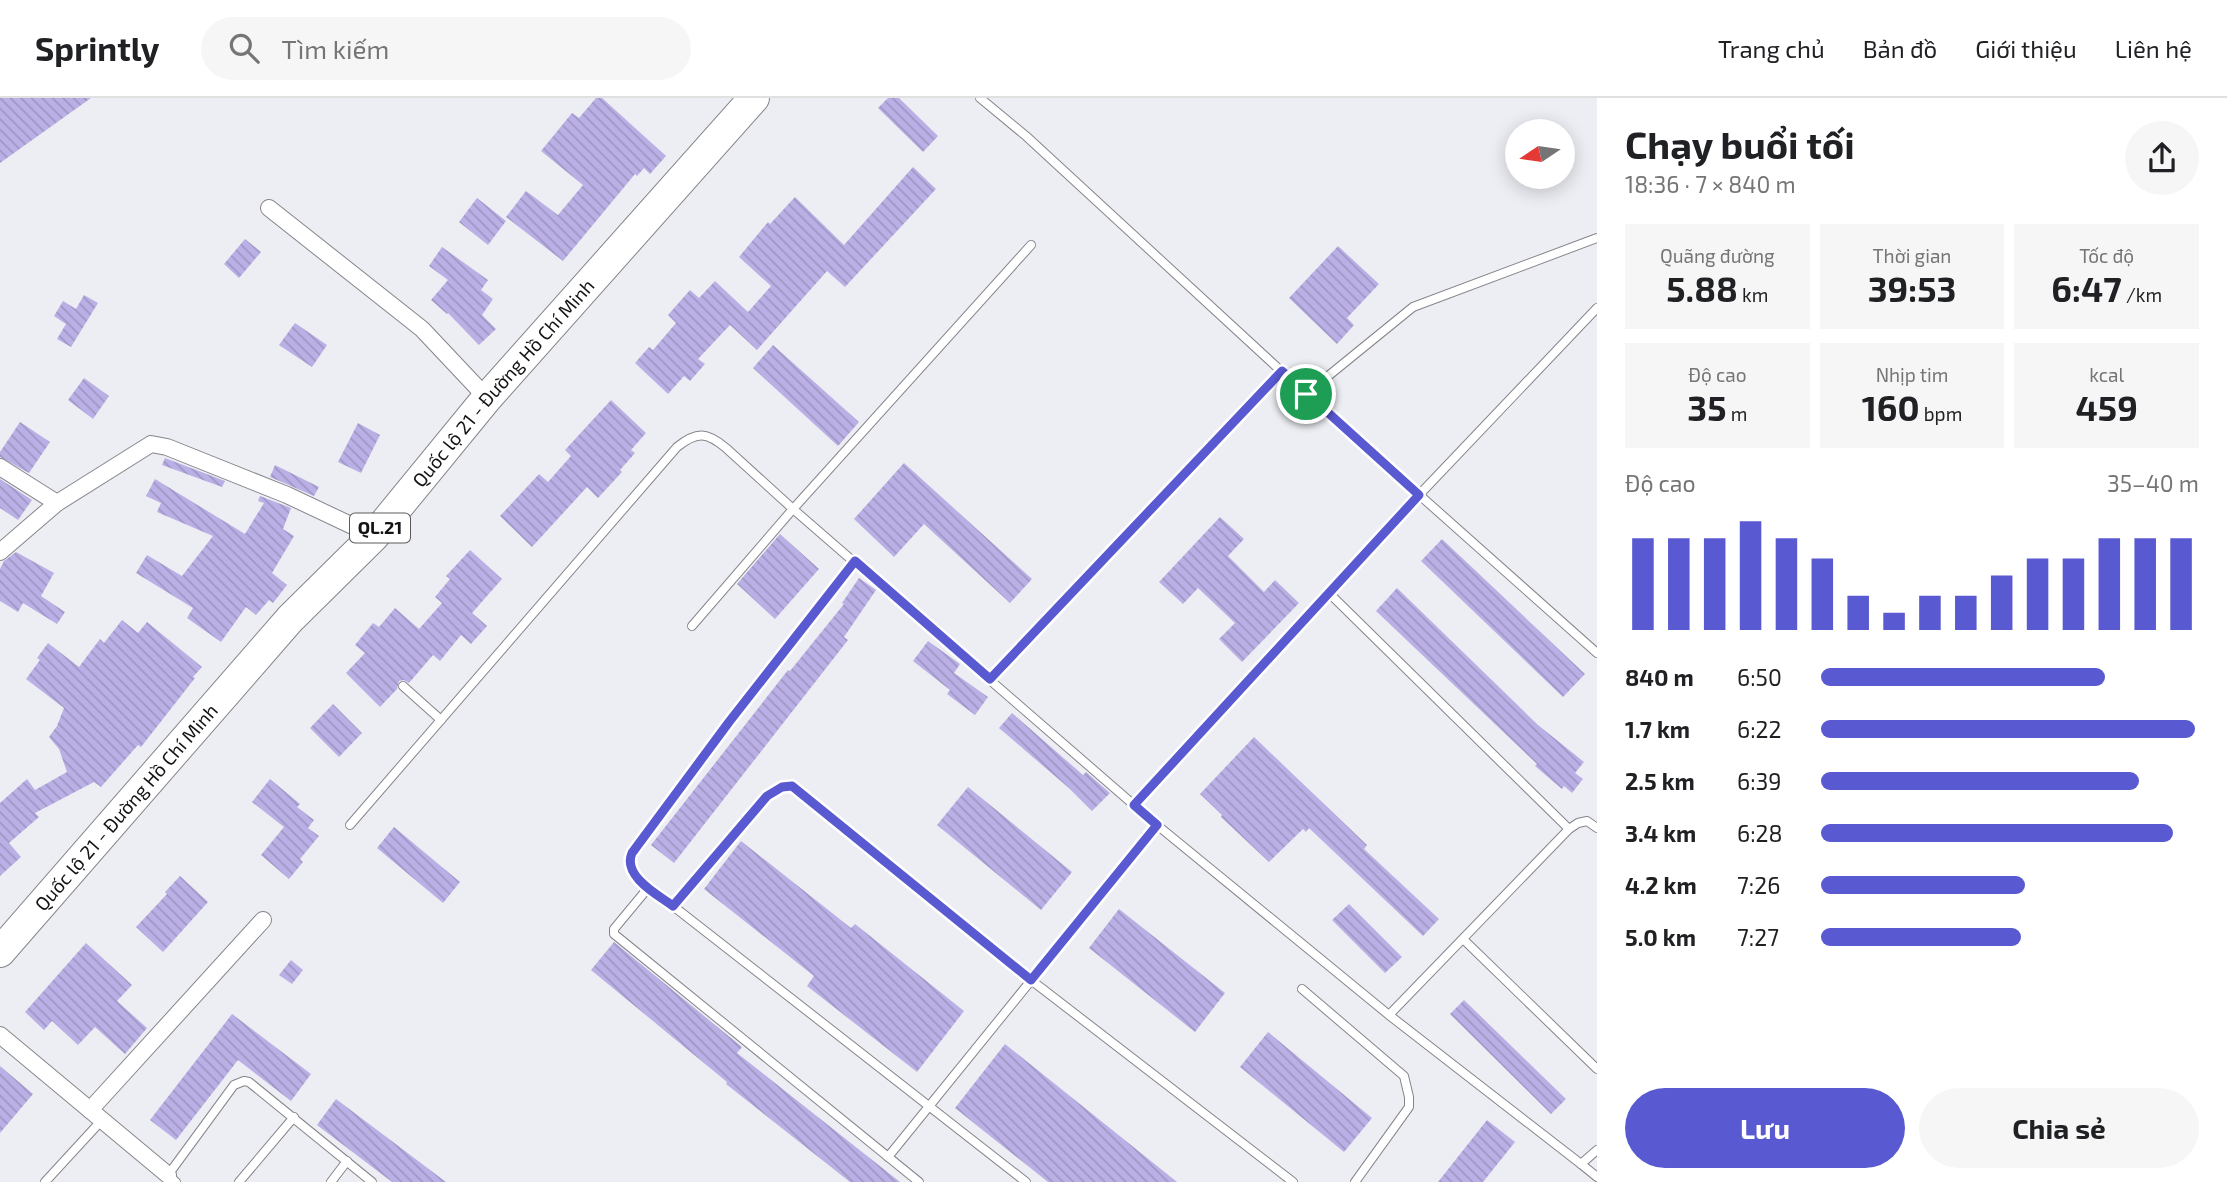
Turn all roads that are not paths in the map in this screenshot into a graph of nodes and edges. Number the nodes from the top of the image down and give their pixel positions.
1 (754, 98) edge
2 (980, 98) edge
3 (269, 208) dead end
4 (1597, 238) edge
5 (1031, 245) dead end
6 (1597, 308) edge
7 (1282, 371) junction
8 (1306, 394) junction
9 (487, 398) junction
10 (0, 467) edge
11 (1419, 495) junction
12 (57, 503) junction
13 (793, 509) junction
14 (374, 536) junction
15 (0, 552) edge
16 (855, 561) junction
17 (1328, 593) junction
18 (692, 626) dead end
19 (1597, 653) edge
20 (990, 679) junction
21 (403, 686) dead end
22 (441, 720) junction
23 (1134, 805) junction
24 (350, 825) dead end
25 (1157, 825) junction
26 (1597, 828) edge
27 (1569, 829) junction
28 (648, 888) junction
29 (673, 906) junction
30 (263, 920) dead end
31 (1463, 939) junction
32 (0, 952) edge
33 (1031, 980) junction
34 (1302, 989) dead end
35 (1390, 1015) junction
36 (0, 1035) edge
37 (1597, 1069) edge
38 (929, 1105) junction
39 (96, 1115) junction
40 (294, 1117) junction
41 (1597, 1150) edge
42 (888, 1157) junction
43 (347, 1161) junction
44 (1581, 1164) junction
45 (1597, 1177) edge
46 (172, 1179) edge
47 (45, 1182) edge
48 (239, 1182) edge
49 (331, 1182) edge
50 (372, 1182) edge
51 (919, 1182) edge
52 (1026, 1182) edge
53 (1293, 1182) edge
54 (1355, 1182) edge

1 - 9 highway, Quốc lộ 21 - Đường Hồ Chí Minh / QL.21
2 - 7 lane
3 - 9 street
4 - 8 lane
5 - 13 lane
6 - 11 lane
7 - 8 lane
7 - 20 lane
8 - 11 lane
9 - 14 highway, Quốc lộ 21 - Đường Hồ Chí Minh / QL.21
10 - 12 street
11 - 17 lane
11 - 19 lane
12 - 14 street
12 - 15 street
13 - 16 lane
13 - 18 lane
13 - 22 lane
14 - 32 highway, Quốc lộ 21 - Đường Hồ Chí Minh / QL.21
16 - 20 lane
16 - 28 lane
17 - 23 lane
17 - 27 lane
20 - 23 lane
21 - 22 lane
22 - 24 lane
23 - 25 lane
25 - 33 lane
25 - 35 lane
26 - 27 lane
27 - 31 lane
28 - 29 lane
28 - 42 lane
29 - 33 lane
29 - 38 lane
30 - 39 street
31 - 35 lane
31 - 37 lane
33 - 38 lane
33 - 53 lane
34 - 54 lane
35 - 44 lane
36 - 39 street
38 - 42 lane
38 - 52 lane
39 - 46 street
39 - 47 lane
40 - 43 lane
40 - 46 lane
40 - 48 lane
41 - 44 lane
42 - 51 lane
43 - 49 lane
43 - 50 lane
44 - 45 lane

